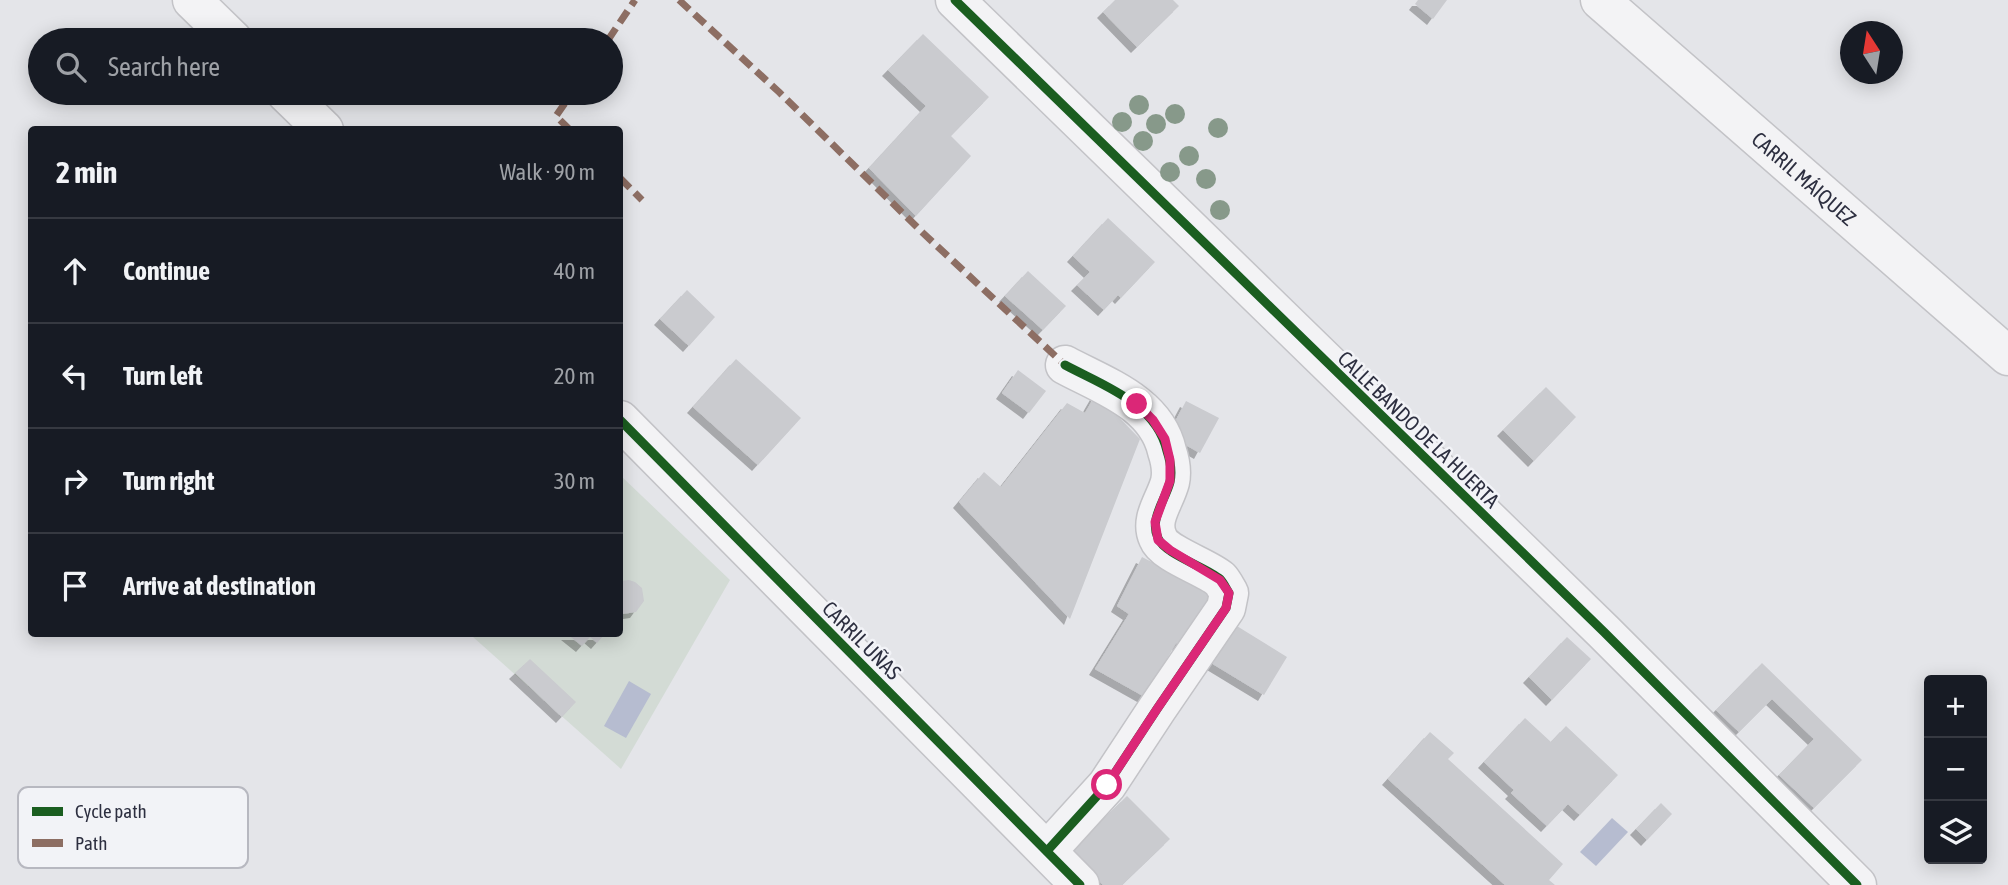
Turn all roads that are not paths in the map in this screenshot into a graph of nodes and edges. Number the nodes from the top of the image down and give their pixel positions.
1 (192, 0) edge
2 (955, 0) edge
3 (1600, 0) edge
4 (221, 28) edge
5 (298, 105) edge
6 (320, 126) edge
7 (2008, 356) edge
8 (1065, 365) dead end
9 (623, 423) edge
10 (1047, 851) junction
11 (1080, 885) edge
12 (1857, 885) edge

1 - 4 street
2 - 12 street, CALLE BANDO DE LA HUERTA
3 - 7 street, CARRIL MÁIQUEZ
5 - 6 street
8 - 10 street
9 - 10 street, CARRIL UÑAS
10 - 11 street, CARRIL UÑAS

